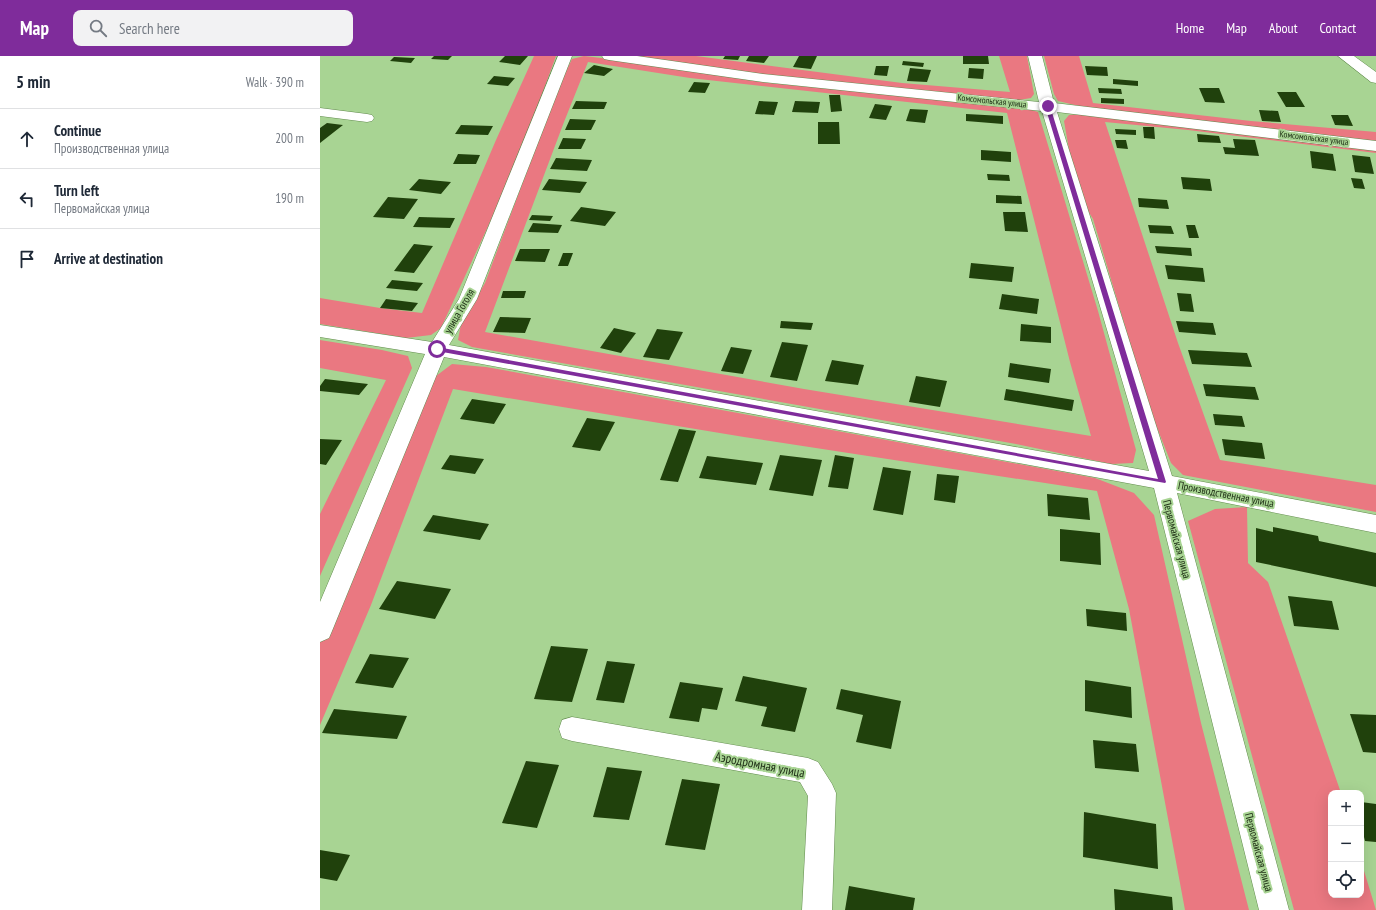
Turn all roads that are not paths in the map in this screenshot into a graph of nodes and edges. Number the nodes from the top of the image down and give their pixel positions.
1 (565, 56) edge
2 (609, 56) edge
3 (1035, 56) edge
4 (1345, 56) edge
5 (1376, 79) edge
6 (1048, 106) junction
7 (320, 112) edge
8 (367, 118) dead end
9 (1376, 146) edge
10 (320, 331) edge
11 (437, 349) junction
12 (1162, 482) junction
13 (1376, 524) edge
14 (320, 631) edge
15 (572, 729) dead end
16 (816, 910) edge
17 (1274, 910) edge

1 - 11 street, улица Гоголя
2 - 6 street, Комсомольская улица
3 - 6 street, Первомайская улица
4 - 5 street
6 - 9 street, Комсомольская улица
6 - 12 street, Первомайская улица
7 - 8 street
10 - 11 street, Производственная улица
11 - 12 street, Производственная улица
11 - 14 street, улица Гоголя
12 - 13 street, Производственная улица
12 - 17 street, Первомайская улица
15 - 16 street, Аэродромная улица

